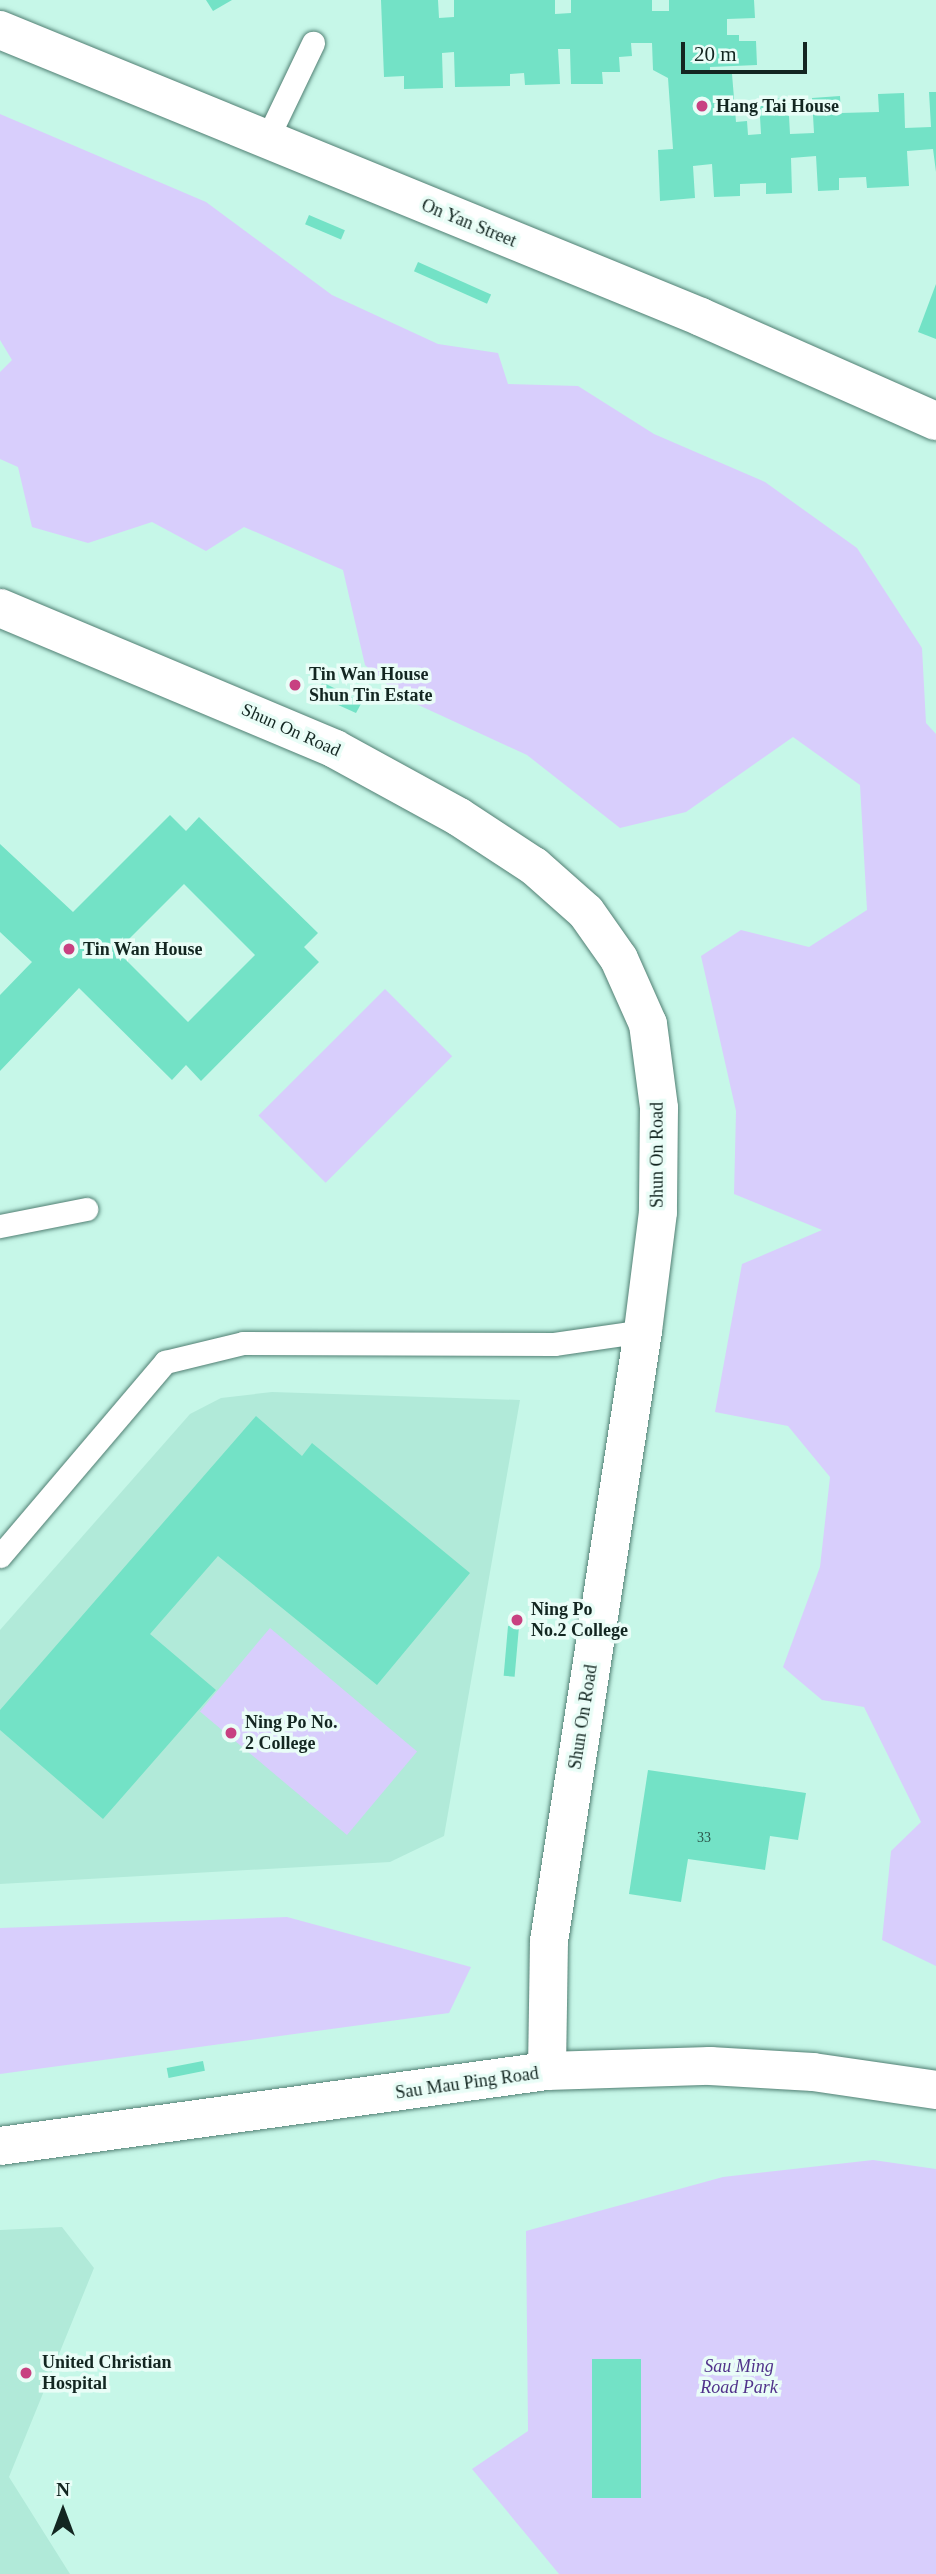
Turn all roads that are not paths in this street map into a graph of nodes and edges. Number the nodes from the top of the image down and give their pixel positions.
1 (0, 30) edge
2 (313, 43) dead end
3 (266, 141) junction
4 (936, 421) edge
5 (0, 608) edge
6 (86, 1209) dead end
7 (0, 1226) edge
8 (643, 1332) junction
9 (0, 1556) edge
10 (547, 2071) junction
11 (936, 2090) edge
12 (0, 2146) edge

1 - 3 street, On Yan Street
2 - 3 lane
3 - 4 street, On Yan Street
5 - 8 street, Shun On Road
6 - 7 lane
8 - 9 lane
8 - 10 street, Shun On Road
10 - 11 street, Sau Mau Ping Road
10 - 12 street, Sau Mau Ping Road

